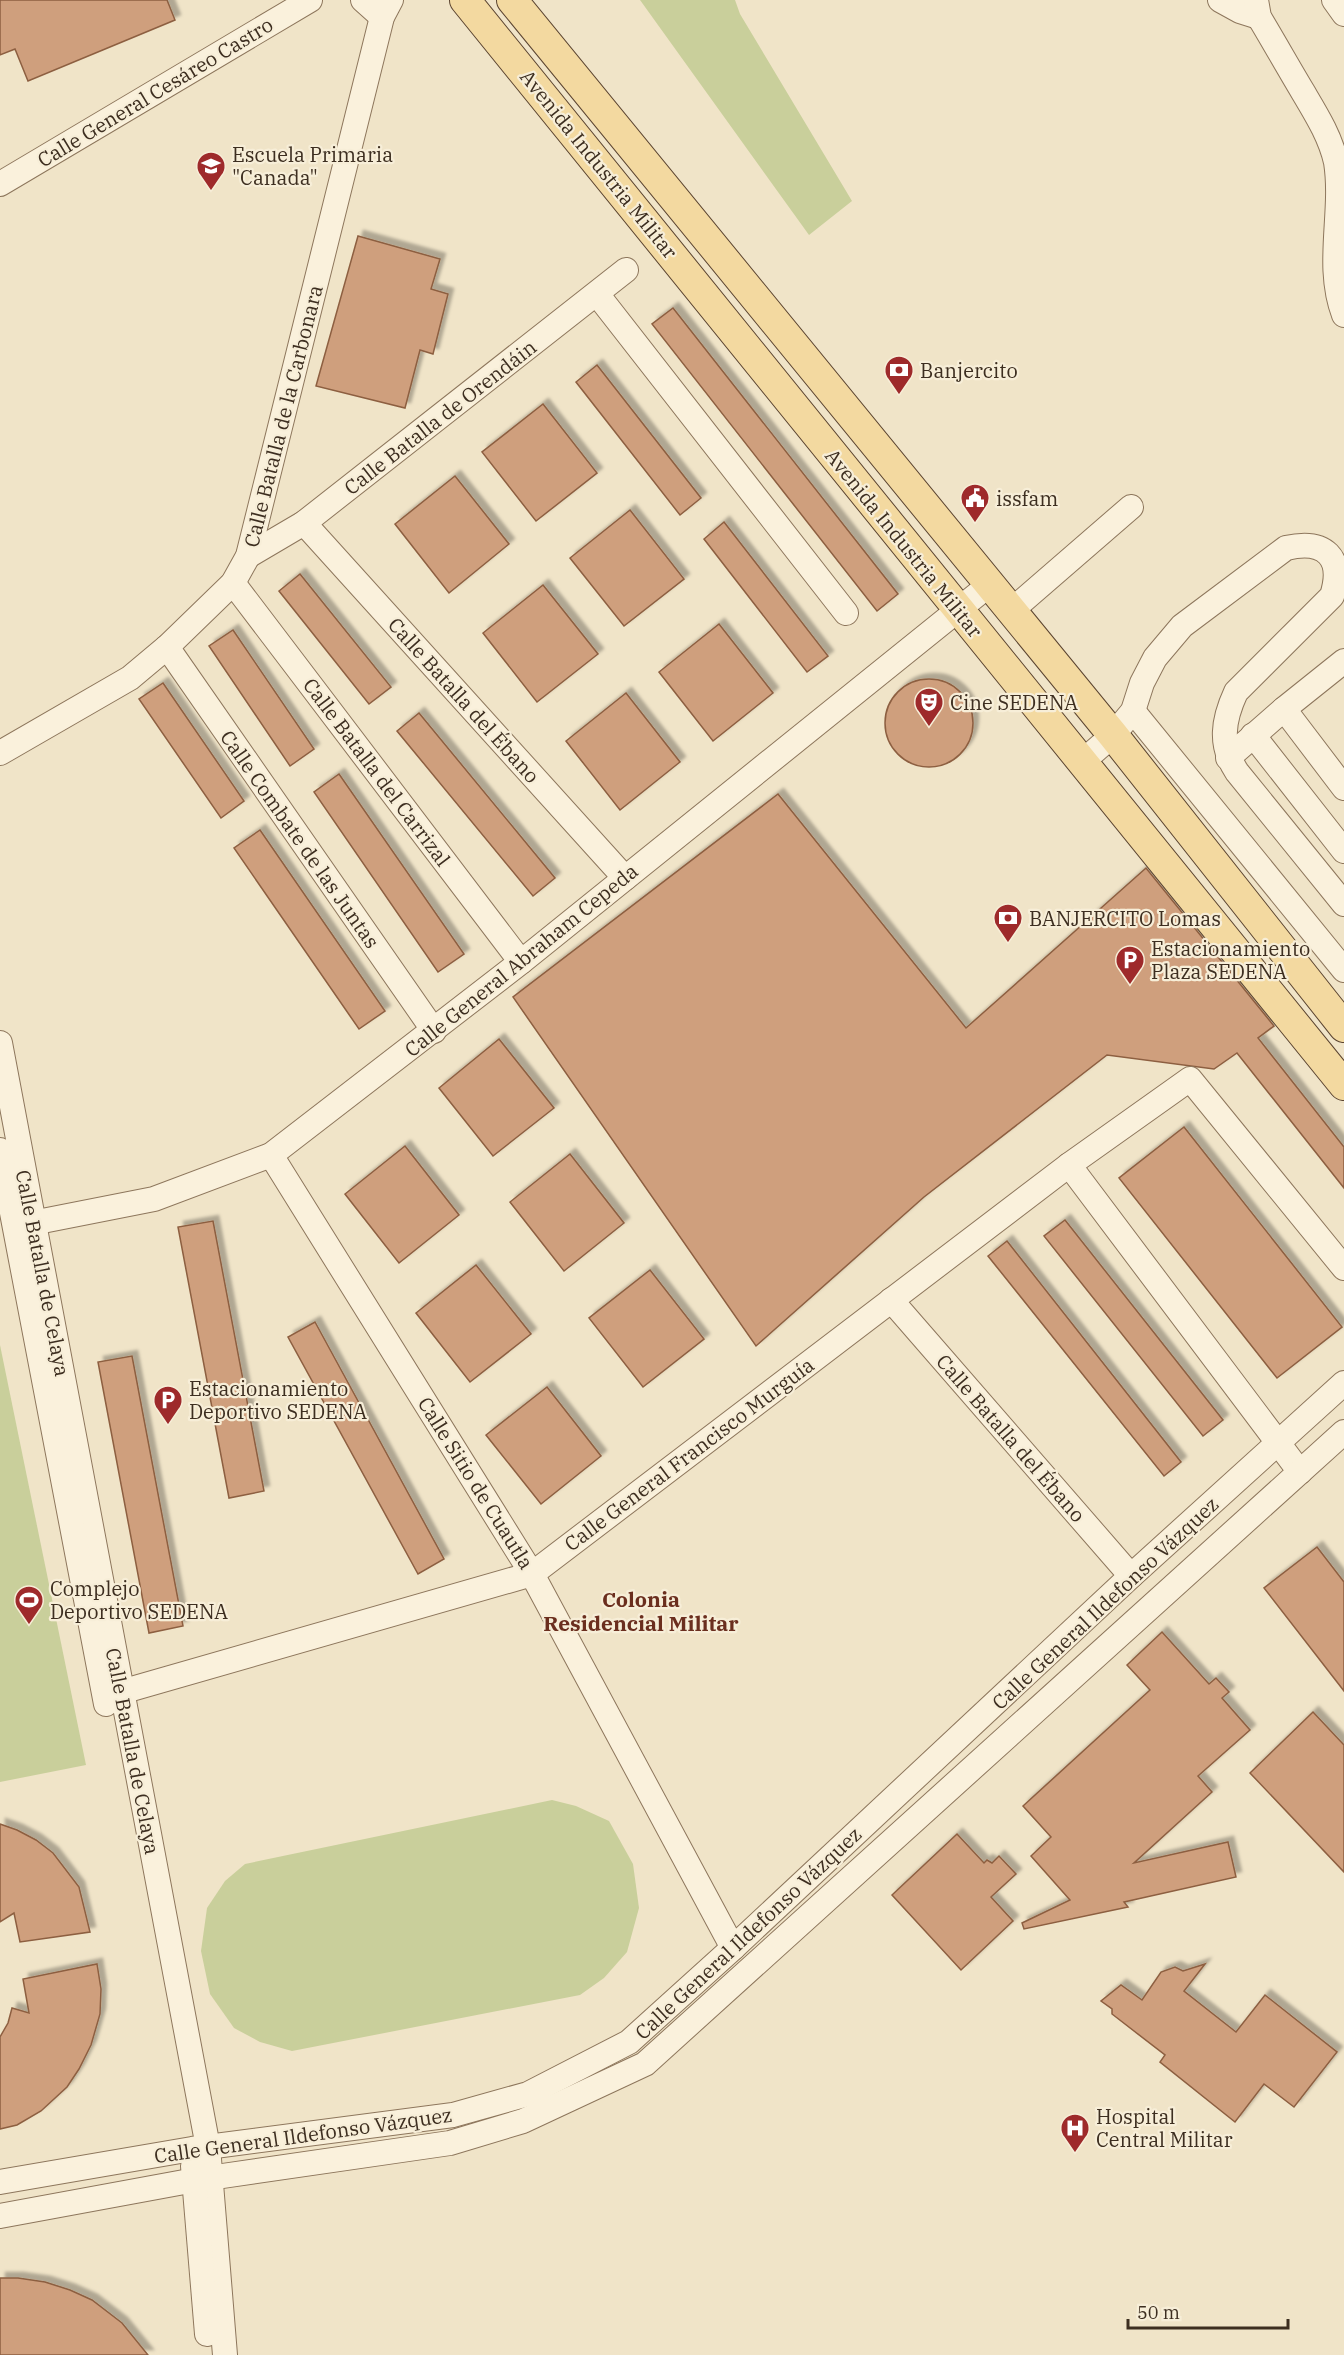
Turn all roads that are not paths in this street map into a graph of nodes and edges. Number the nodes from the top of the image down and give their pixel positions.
1 (310, 0) edge
2 (363, 0) edge
3 (465, 0) edge
4 (512, 0) edge
5 (1220, 0) edge
6 (1334, 0) edge
7 (1258, 8) edge
8 (387, 9) edge
9 (1344, 14) edge
10 (0, 184) edge
11 (626, 270) dead end
12 (597, 294) junction
13 (1344, 315) edge
14 (1131, 507) dead end
15 (304, 523) junction
16 (248, 556) junction
17 (233, 583) junction
18 (989, 585) junction
19 (960, 610) junction
20 (1011, 611) junction
21 (846, 613) dead end
22 (167, 647) junction
23 (1344, 662) edge
24 (1284, 709) junction
25 (1133, 711) junction
26 (1113, 735) junction
27 (1253, 735) junction
28 (0, 753) edge
29 (1228, 758) junction
30 (1082, 762) junction
31 (1344, 788) edge
32 (1344, 851) edge
33 (625, 878) junction
34 (1344, 904) edge
35 (521, 962) junction
36 (1344, 970) edge
37 (1342, 1021) edge
38 (434, 1031) junction
39 (0, 1043) edge
40 (1344, 1085) edge
41 (0, 1150) edge
42 (270, 1155) junction
43 (1069, 1165) junction
44 (16, 1226) edge
45 (1344, 1268) edge
46 (891, 1300) junction
47 (1344, 1383) edge
48 (1344, 1432) edge
49 (1280, 1443) junction
50 (1300, 1472) junction
51 (532, 1574) junction
52 (1131, 1576) junction
53 (121, 1692) junction
54 (733, 1948) junction
55 (200, 2148) junction
56 (203, 2179) junction
57 (0, 2182) edge
58 (0, 2216) edge
59 (208, 2355) edge
60 (225, 2355) edge

1 - 10 street, Calle General Cesáreo Castro
2 - 8 street
3 - 19 main road, Avenida Industria Militar
4 - 18 main road, Avenida Industria Militar
5 - 7 street
6 - 9 street
7 - 13 street
8 - 16 street, Calle Batalla de la Carbonara
11 - 12 street, Calle Batalla de Orendáin
12 - 15 street, Calle Batalla de Orendáin
12 - 21 street
14 - 20 street
15 - 16 street, Calle Batalla de Orendáin
15 - 33 street, Calle Batalla del Ébano
16 - 17 street, Calle Batalla de la Carbonara
17 - 22 street, Calle Batalla de la Carbonara
17 - 35 street, Calle Batalla del Carrizal
18 - 19 street, Calle General Abraham Cepeda
18 - 20 main road, Avenida Industria Militar
19 - 30 main road, Avenida Industria Militar
19 - 33 street, Calle General Abraham Cepeda
20 - 26 main road, Avenida Industria Militar
22 - 28 street, Calle Batalla de la Carbonara
22 - 38 street, Calle Combate de las Juntas
23 - 24 street
24 - 27 street
24 - 31 street
25 - 26 street
25 - 29 street
25 - 36 street
26 - 30 street
26 - 37 main road, Avenida Industria Militar
27 - 29 street
27 - 32 street
29 - 34 street
30 - 40 main road, Avenida Industria Militar
33 - 35 street, Calle General Abraham Cepeda
35 - 38 street, Calle General Abraham Cepeda
38 - 42 street, Calle General Abraham Cepeda
39 - 44 street, Calle Batalla de Celaya
41 - 44 street, Calle Batalla de Celaya
42 - 44 street, Calle General Abraham Cepeda
42 - 51 street, Calle Sitio de Cuautla
43 - 45 street, Calle General Francisco Murguía
43 - 46 street, Calle General Francisco Murguía
43 - 49 street
44 - 53 street, Calle Batalla de Celaya
44 - 55 street, Calle Batalla de Celaya
46 - 51 street, Calle General Francisco Murguía
46 - 52 street, Calle Batalla del Ébano
47 - 49 street, Calle General Ildefonso Vázquez
48 - 50 street, Calle General Ildefonso Vázquez
49 - 50 street
49 - 52 street, Calle General Ildefonso Vázquez
50 - 56 street, Calle General Ildefonso Vázquez
51 - 53 street, Calle General Francisco Murguía
51 - 54 street, Calle Sitio de Cuautla
52 - 54 street, Calle General Ildefonso Vázquez
53 - 55 street, Calle Batalla de Celaya
54 - 55 street, Calle General Ildefonso Vázquez
55 - 56 street, Calle Batalla de Celaya
55 - 57 street, Calle General Ildefonso Vázquez
56 - 58 street, Calle General Ildefonso Vázquez
56 - 59 street, Calle Batalla de Celaya
56 - 60 street, Calle Batalla de Celaya

